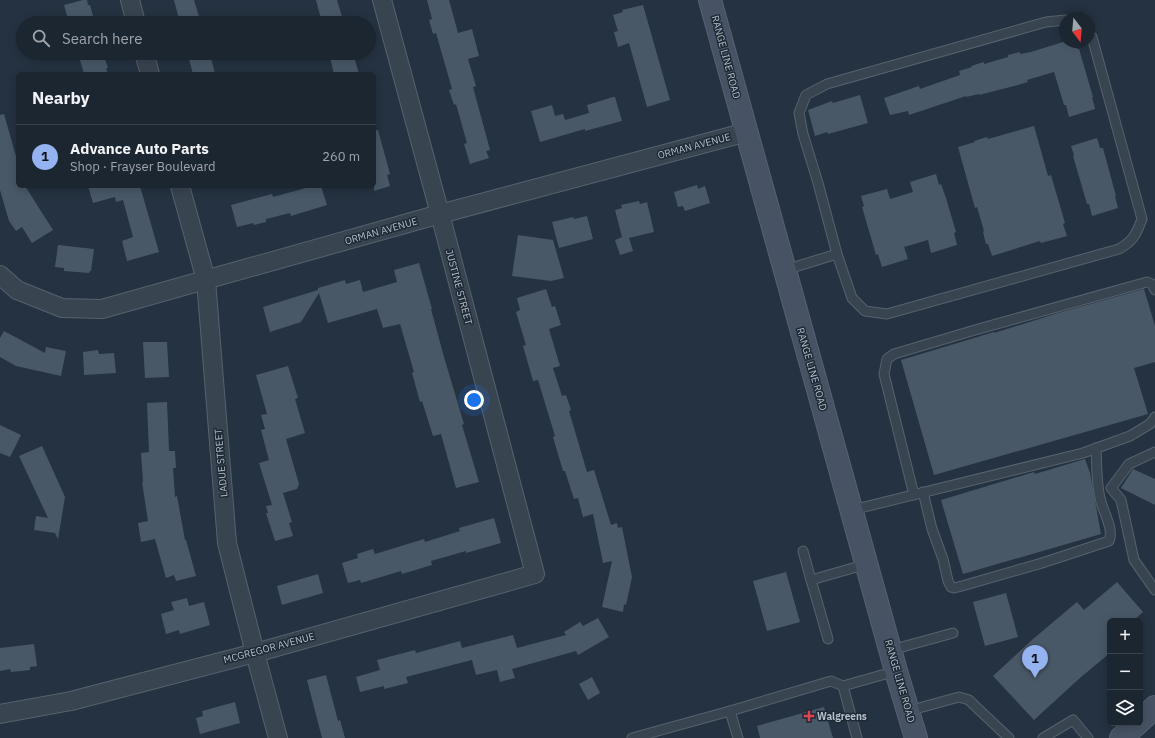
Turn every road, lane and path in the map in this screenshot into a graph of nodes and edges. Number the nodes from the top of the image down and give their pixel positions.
1 (130, 0) edge
2 (382, 0) edge
3 (710, 0) edge
4 (134, 16) edge
5 (1059, 21) edge
6 (1095, 48) edge
7 (146, 60) edge
8 (149, 72) edge
9 (746, 132) junction
10 (181, 188) edge
11 (440, 214) junction
12 (837, 254) junction
13 (785, 270) junction
14 (0, 275) edge
15 (206, 280) junction
16 (1155, 290) edge
17 (1155, 417) edge
18 (1096, 448) junction
19 (1155, 452) edge
20 (919, 493) junction
21 (852, 510) junction
22 (803, 551) dead end
23 (867, 564) junction
24 (535, 574) joint
25 (811, 580) junction
26 (1155, 590) edge
27 (953, 633) dead end
28 (828, 639) dead end
29 (891, 650) junction
30 (255, 653) junction
31 (896, 671) junction
32 (843, 686) junction
33 (730, 711) junction
34 (908, 712) junction
35 (0, 714) edge
36 (1133, 726) edge
37 (278, 738) edge
38 (632, 738) edge
39 (738, 738) edge
40 (857, 738) edge
41 (916, 738) edge
42 (1009, 738) edge
43 (1043, 738) edge
44 (1088, 738) edge
45 (1120, 738) edge

1 - 4 street
2 - 11 street, JUSTINE STREET
3 - 9 main road, RANGE LINE ROAD
5 - 12 lane
6 - 12 lane
7 - 8 street
9 - 11 street, ORMAN AVENUE
9 - 13 main road, RANGE LINE ROAD
10 - 15 street, LADUE STREET
11 - 15 street, ORMAN AVENUE
11 - 24 street, JUSTINE STREET
12 - 13 lane
13 - 21 main road, RANGE LINE ROAD
14 - 15 street, ORMAN AVENUE
15 - 30 street, LADUE STREET
16 - 20 lane
17 - 18 lane
18 - 20 lane
18 - 20 lane
19 - 26 lane
20 - 21 lane
21 - 23 main road, RANGE LINE ROAD
22 - 25 lane
23 - 25 lane
23 - 29 main road, RANGE LINE ROAD
24 - 30 street, MCGREGOR AVENUE
25 - 28 lane
27 - 29 lane
29 - 31 main road, RANGE LINE ROAD
30 - 35 street, MCGREGOR AVENUE
30 - 37 street, LADUE STREET
31 - 32 lane
31 - 34 main road, RANGE LINE ROAD
32 - 33 lane
32 - 40 lane
33 - 38 lane
33 - 39 lane
34 - 41 main road, RANGE LINE ROAD
34 - 42 lane
36 - 45 main road
43 - 44 lane

